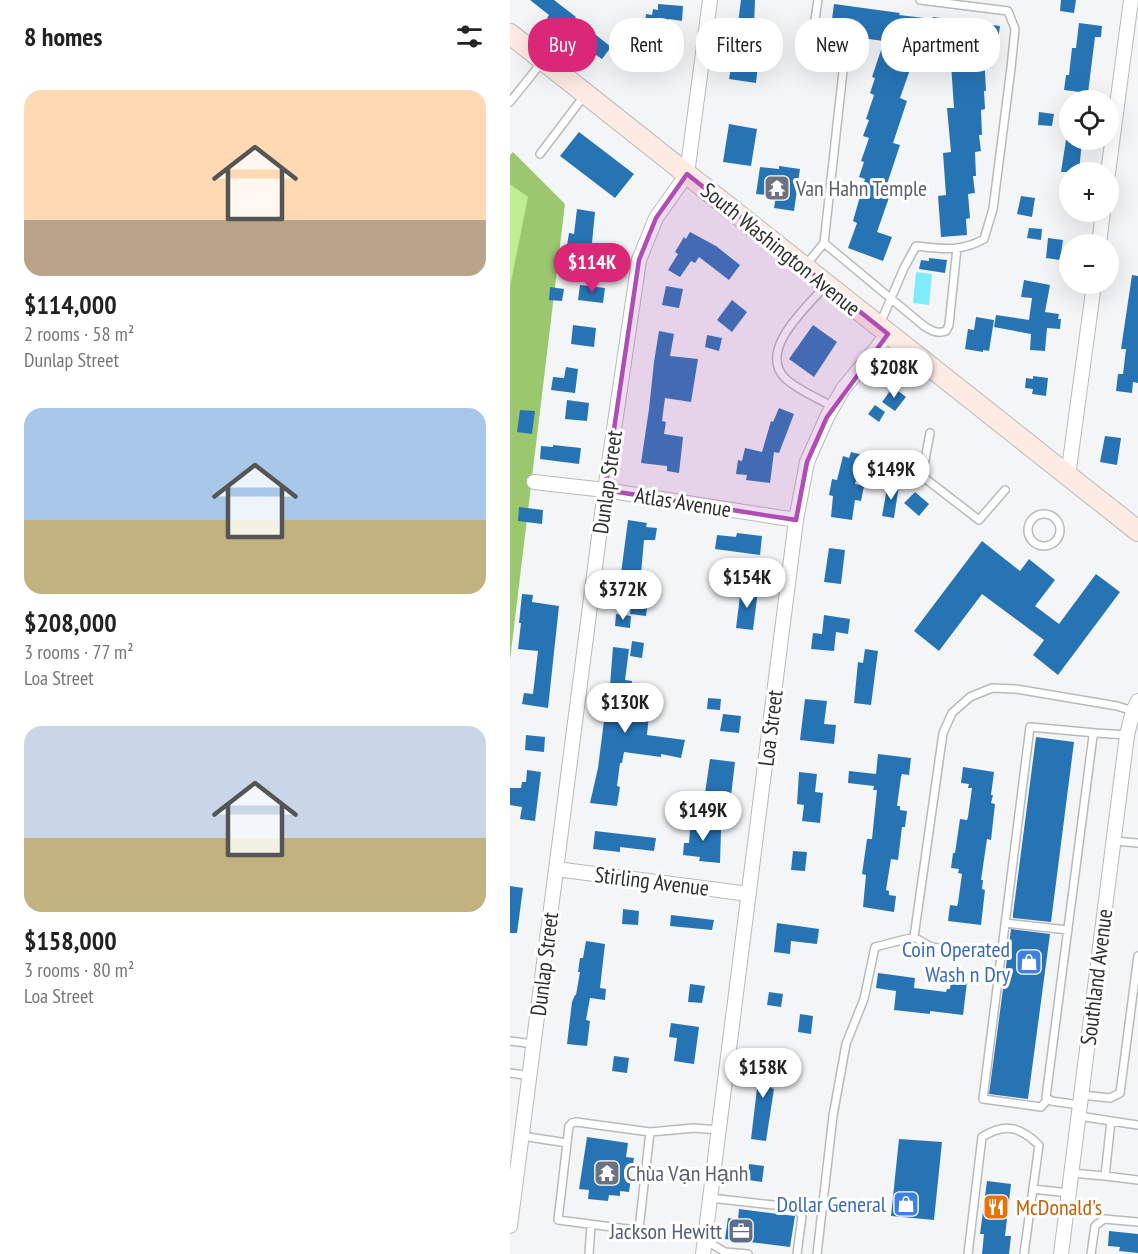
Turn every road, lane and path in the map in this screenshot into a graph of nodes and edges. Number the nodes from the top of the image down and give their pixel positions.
1 (710, 0) edge
2 (818, 0) edge
3 (920, 0) edge
4 (1131, 0) edge
5 (510, 34) edge
6 (528, 48) edge
7 (534, 72) edge
8 (558, 72) edge
9 (585, 94) junction
10 (510, 102) edge
11 (540, 154) dead end
12 (1109, 162) edge
13 (687, 174) junction
14 (824, 243) junction
15 (957, 248) junction
16 (804, 267) junction
17 (826, 284) junction
18 (1093, 294) edge
19 (892, 298) junction
20 (883, 330) junction
21 (833, 407) junction
22 (930, 433) dead end
23 (1068, 476) junction
24 (534, 482) dead end
25 (605, 490) junction
26 (1005, 490) dead end
27 (796, 520) junction
28 (1060, 527) joint
29 (1138, 531) edge
30 (1136, 706) edge
31 (1096, 733) junction
32 (1127, 735) junction
33 (1113, 841) junction
34 (1138, 843) edge
35 (556, 869) junction
36 (749, 894) junction
37 (1005, 923) junction
38 (1068, 930) junction
39 (914, 937) junction
40 (960, 951) dead end
41 (1138, 956) edge
42 (510, 1041) edge
43 (534, 1044) junction
44 (510, 1073) edge
45 (530, 1076) junction
46 (1047, 1100) junction
47 (1080, 1105) junction
48 (1111, 1120) junction
49 (1138, 1125) edge
50 (719, 1130) junction
51 (650, 1132) junction
52 (522, 1136) junction
53 (567, 1143) junction
54 (1071, 1173) junction
55 (1105, 1176) junction
56 (1138, 1180) edge
57 (1033, 1189) junction
58 (1069, 1193) junction
59 (710, 1198) junction
60 (511, 1208) edge
61 (1138, 1222) edge
62 (591, 1225) junction
63 (510, 1226) edge
64 (704, 1247) edge
65 (589, 1254) edge
66 (748, 1254) edge
67 (797, 1254) edge
68 (817, 1254) edge
69 (968, 1254) edge
70 (1024, 1254) edge
71 (1061, 1254) edge
72 (1091, 1254) edge

1 - 13 street, Dunlap Street
2 - 14 lane
3 - 15 lane
4 - 12 street
5 - 6 street, South Washington Avenue
7 - 10 lane
8 - 9 street, South Washington Avenue
9 - 11 lane
9 - 13 street, South Washington Avenue
13 - 16 street, South Washington Avenue
13 - 25 street, Dunlap Street
14 - 16 lane
14 - 19 lane
15 - 19 lane
15 - 19 lane
16 - 17 street, South Washington Avenue
17 - 20 street, South Washington Avenue
17 - 21 lane
18 - 23 street
19 - 20 lane
20 - 21 street, Loa Street
20 - 23 street, South Washington Avenue
21 - 27 street, Loa Street
22 - 26 lane
23 - 29 street, South Washington Avenue
24 - 25 street, Atlas Avenue
25 - 27 street, Atlas Avenue
25 - 35 street, Dunlap Street
27 - 36 street, Loa Street
28 - 28 lane
30 - 32 street, Southland Avenue
30 - 39 lane
31 - 32 lane
31 - 37 lane
31 - 38 lane
32 - 33 street, Southland Avenue
33 - 34 lane
33 - 47 street, Southland Avenue
35 - 36 street, Stirling Avenue
35 - 43 street, Dunlap Street
36 - 50 street, Loa Street
37 - 38 lane
37 - 46 lane
38 - 46 lane
39 - 40 lane
39 - 68 lane
41 - 47 lane
42 - 43 lane
43 - 45 street, Dunlap Street
44 - 45 lane
45 - 52 street, Dunlap Street
46 - 47 lane
47 - 48 lane
47 - 54 street, Southland Avenue
48 - 49 lane
48 - 55 lane
50 - 51 lane
50 - 59 street, Loa Street
51 - 53 lane
51 - 62 lane
52 - 53 lane
52 - 60 street, Dunlap Street
53 - 62 lane
54 - 55 lane
54 - 58 street, Southland Avenue
55 - 56 lane
57 - 58 lane
57 - 69 lane
57 - 70 lane
58 - 71 street, Southland Avenue
59 - 64 street, Loa Street
59 - 67 lane
60 - 63 street, Dunlap Street
61 - 72 lane
62 - 65 lane
64 - 66 lane

